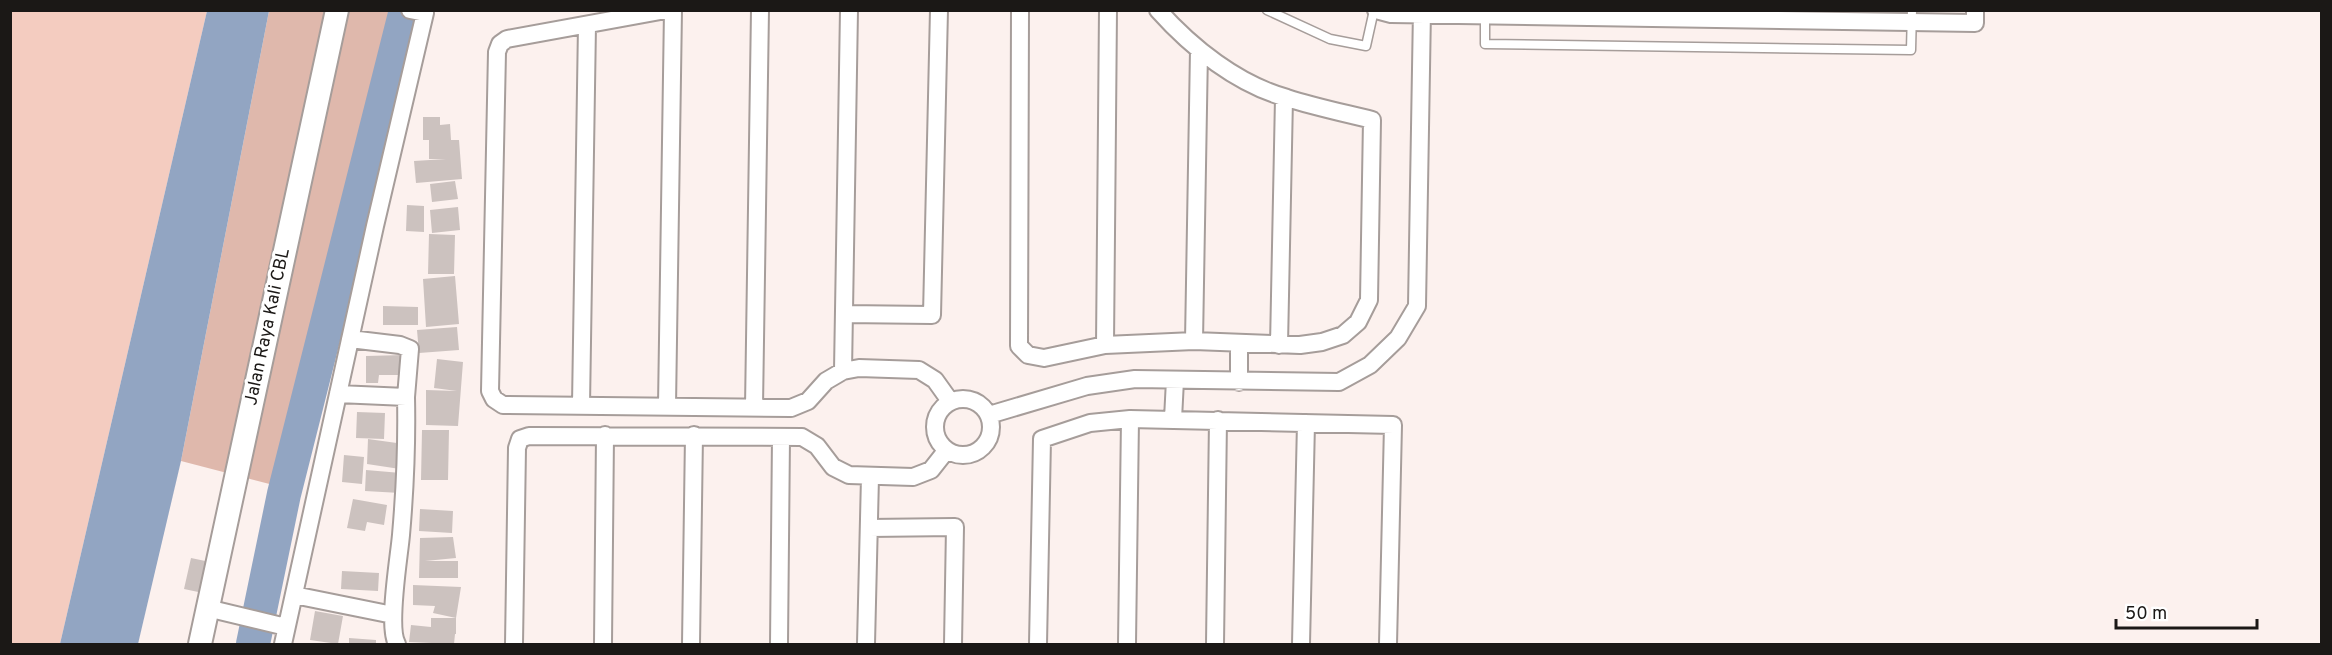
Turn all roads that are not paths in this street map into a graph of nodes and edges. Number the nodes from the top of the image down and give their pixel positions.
1 (337, 10) edge
2 (666, 10) edge
3 (674, 10) edge
4 (760, 10) edge
5 (849, 10) edge
6 (939, 10) edge
7 (1020, 10) edge
8 (1108, 10) edge
9 (1158, 10) edge
10 (1267, 10) edge
11 (1375, 10) edge
12 (419, 11) edge
13 (1422, 12) edge
14 (1485, 13) edge
15 (1912, 16) edge
16 (1975, 17) edge
17 (587, 25) junction
18 (1199, 50) junction
19 (1284, 98) junction
20 (844, 314) junction
21 (350, 339) junction
22 (1194, 341) junction
23 (1239, 344) junction
24 (1105, 345) junction
25 (1279, 345) junction
26 (843, 371) junction
27 (1175, 380) junction
28 (1239, 382) junction
29 (338, 393) junction
30 (406, 397) junction
31 (950, 401) junction
32 (581, 405) junction
33 (667, 406) junction
34 (754, 407) junction
35 (989, 415) junction
36 (1130, 419) junction
37 (1173, 419) junction
38 (1218, 420) junction
39 (1306, 423) junction
40 (605, 435) junction
41 (694, 435) junction
42 (781, 437) junction
43 (946, 451) junction
44 (870, 477) junction
45 (869, 528) junction
46 (294, 595) junction
47 (207, 608) junction
48 (393, 615) junction
49 (283, 626) junction
50 (200, 645) edge
51 (283, 645) edge
52 (397, 645) edge
53 (514, 645) edge
54 (603, 645) edge
55 (691, 645) edge
56 (779, 645) edge
57 (866, 645) edge
58 (953, 645) edge
59 (1038, 645) edge
60 (1127, 645) edge
61 (1215, 645) edge
62 (1301, 645) edge
63 (1388, 645) edge

1 - 47 main road, Jalan Raya Kali CBL
2 - 17 street
3 - 33 street
4 - 34 street
5 - 20 street
6 - 20 street
7 - 24 street
8 - 24 street
9 - 18 street
10 - 11 lane
11 - 13 street
12 - 21 street
13 - 14 street
13 - 28 street
14 - 15 street
14 - 15 lane
15 - 16 street
17 - 32 street
17 - 32 street
18 - 19 street
18 - 22 street
19 - 25 street
19 - 25 street
20 - 26 street
21 - 29 street
21 - 30 street
22 - 23 street
22 - 24 street
23 - 25 street
23 - 28 street
26 - 31 street
26 - 34 street
27 - 28 street
27 - 35 street
27 - 37 street
29 - 30 street
29 - 46 street
30 - 48 street
31 - 35 street
31 - 43 street
32 - 33 street
33 - 34 street
35 - 43 street
36 - 37 street
36 - 59 street
36 - 60 street
37 - 38 street
38 - 39 street
38 - 61 street
39 - 62 street
39 - 63 street
40 - 41 street
40 - 53 street
40 - 54 street
41 - 42 street
41 - 55 street
42 - 44 street
42 - 56 street
43 - 44 street
44 - 45 street
45 - 57 street
45 - 58 street
46 - 48 street
46 - 49 street
47 - 49 street
47 - 50 main road, Jalan Raya Kali CBL
48 - 52 street
49 - 51 street

